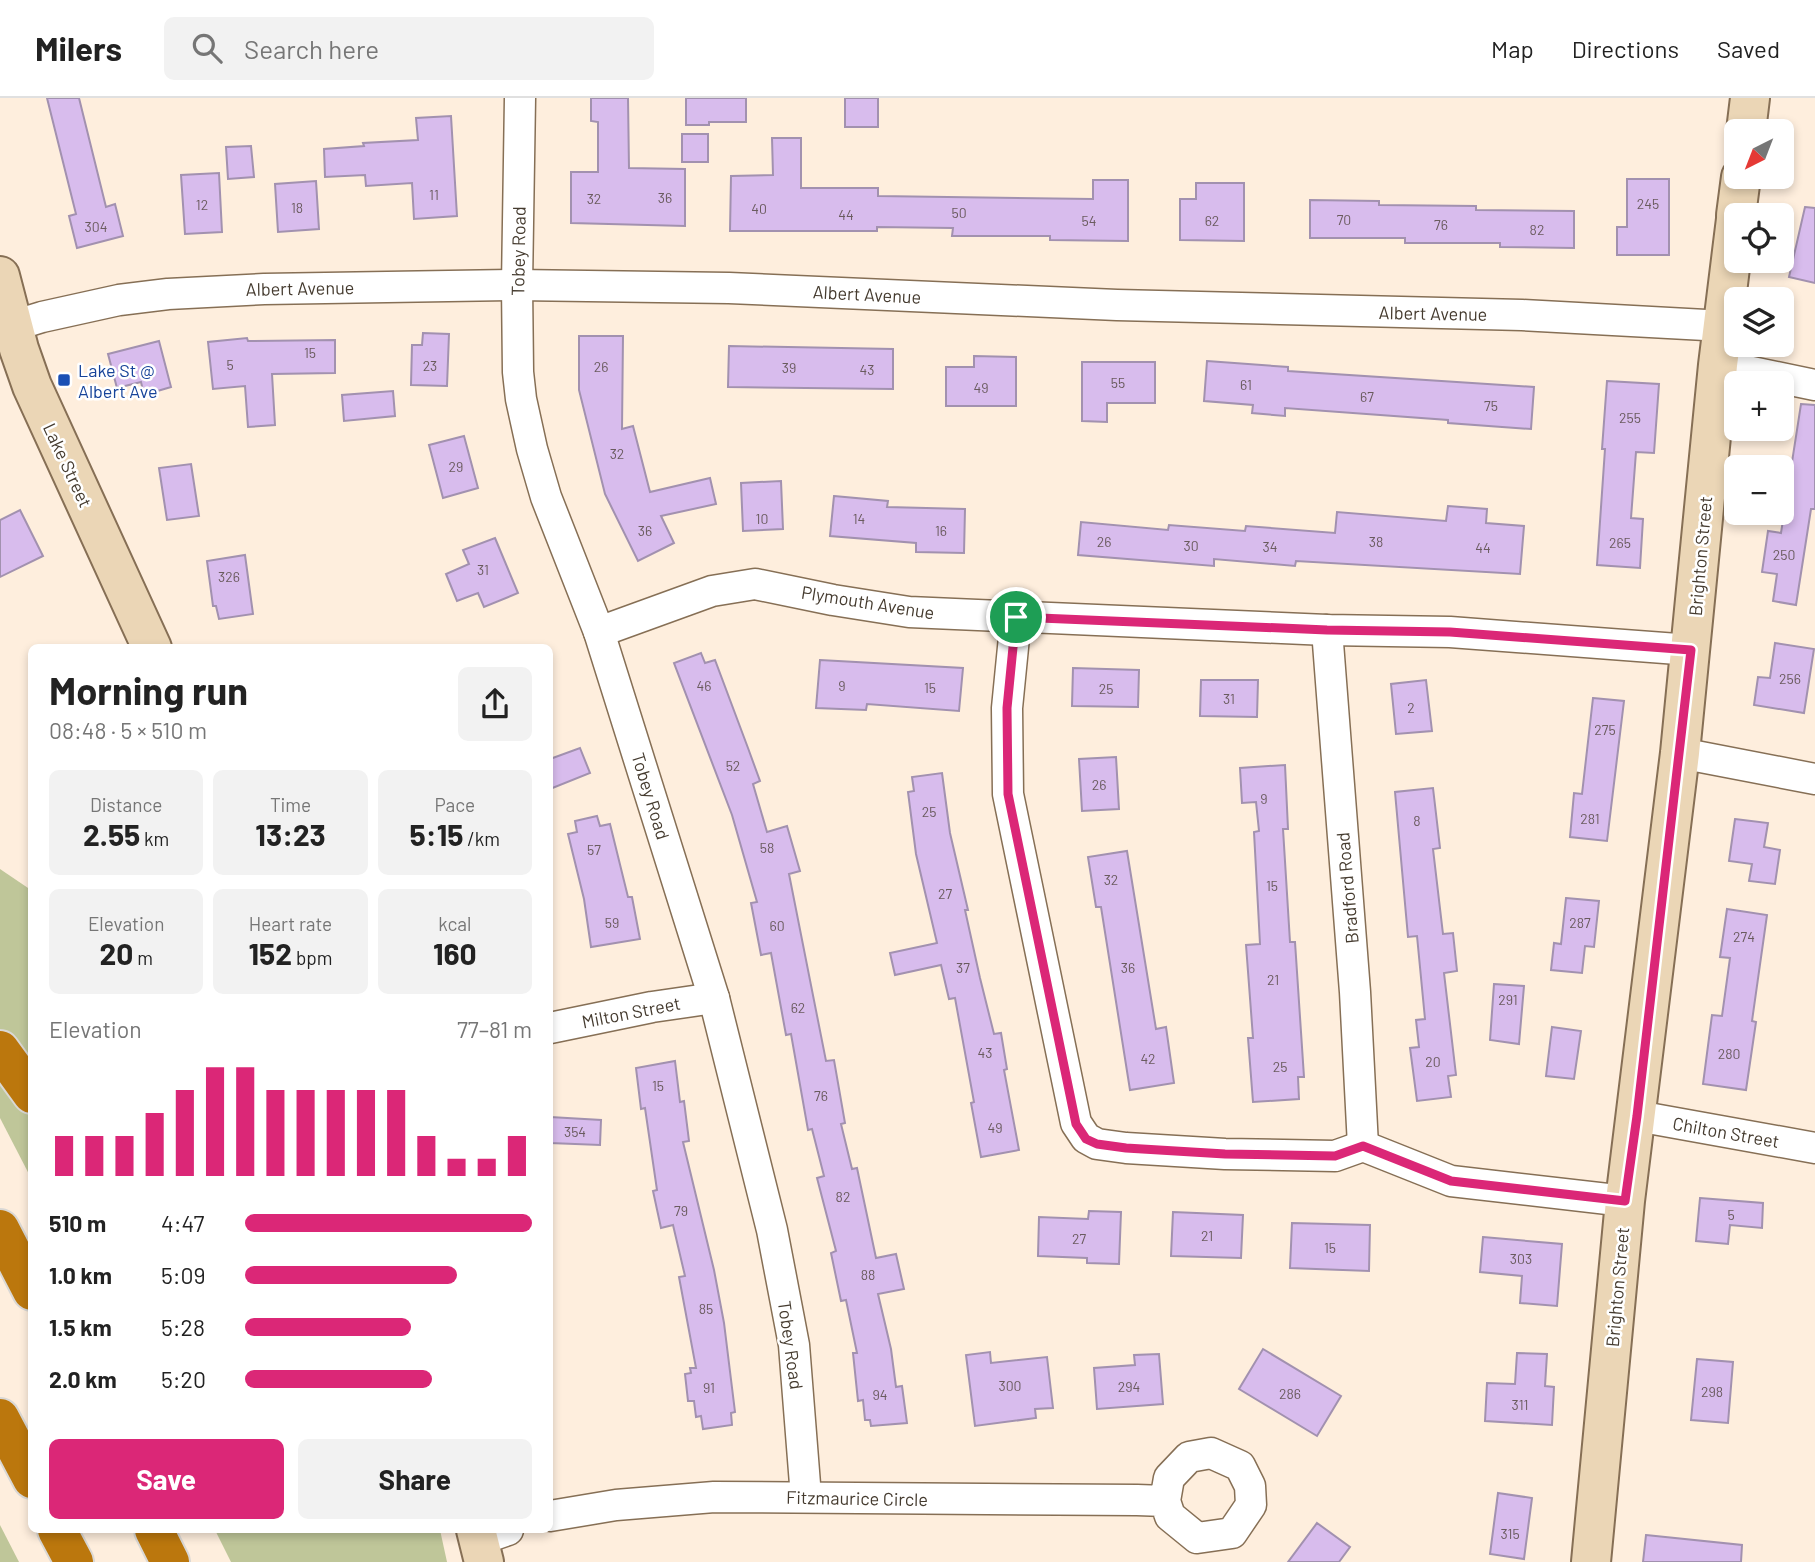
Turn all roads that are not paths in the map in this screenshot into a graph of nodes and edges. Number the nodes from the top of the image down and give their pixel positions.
1 (520, 98) edge
2 (1750, 98) edge
3 (1747, 119) edge
4 (0, 276) edge
5 (517, 285) junction
6 (1724, 326) joint
7 (6, 328) edge
8 (1718, 365) junction
9 (1815, 385) edge
10 (1016, 617) junction
11 (1327, 630) junction
12 (598, 632) junction
13 (150, 644) edge
14 (1691, 650) junction
15 (1679, 753) junction
16 (1815, 779) edge
17 (714, 998) junction
18 (553, 1027) edge
19 (0, 1050) edge
20 (28, 1088) edge
21 (1637, 1116) junction
22 (1363, 1146) junction
23 (1815, 1148) edge
24 (1625, 1201) junction
25 (0, 1230) edge
26 (28, 1283) edge
27 (0, 1418) edge
28 (28, 1471) edge
29 (806, 1497) junction
30 (1165, 1501) dead end
31 (553, 1516) edge
32 (59, 1533) edge
33 (156, 1533) edge
34 (74, 1562) edge
35 (170, 1562) edge
36 (1591, 1562) edge

1 - 5 street, Tobey Road
2 - 3 main road
4 - 7 main road, Lake Street
5 - 6 street, Albert Avenue
5 - 7 street, Albert Avenue
5 - 12 street, Tobey Road
6 - 8 main road, Brighton Street
7 - 13 main road, Lake Street
8 - 9 street
8 - 14 main road, Brighton Street
10 - 11 street, Plymouth Avenue
10 - 12 street, Plymouth Avenue
10 - 22 street
11 - 14 street, Plymouth Avenue
11 - 22 street, Bradford Road
12 - 17 street, Tobey Road
14 - 15 main road, Brighton Street
15 - 16 street
15 - 21 main road, Brighton Street
17 - 18 street, Milton Street
17 - 29 street, Tobey Road
19 - 20 highway
21 - 23 street, Chilton Street
21 - 24 main road, Brighton Street
22 - 24 street
24 - 36 main road, Brighton Street
25 - 26 highway
27 - 28 highway
29 - 30 street, Fitzmaurice Circle
29 - 31 street, Fitzmaurice Circle
32 - 34 highway
33 - 35 highway

